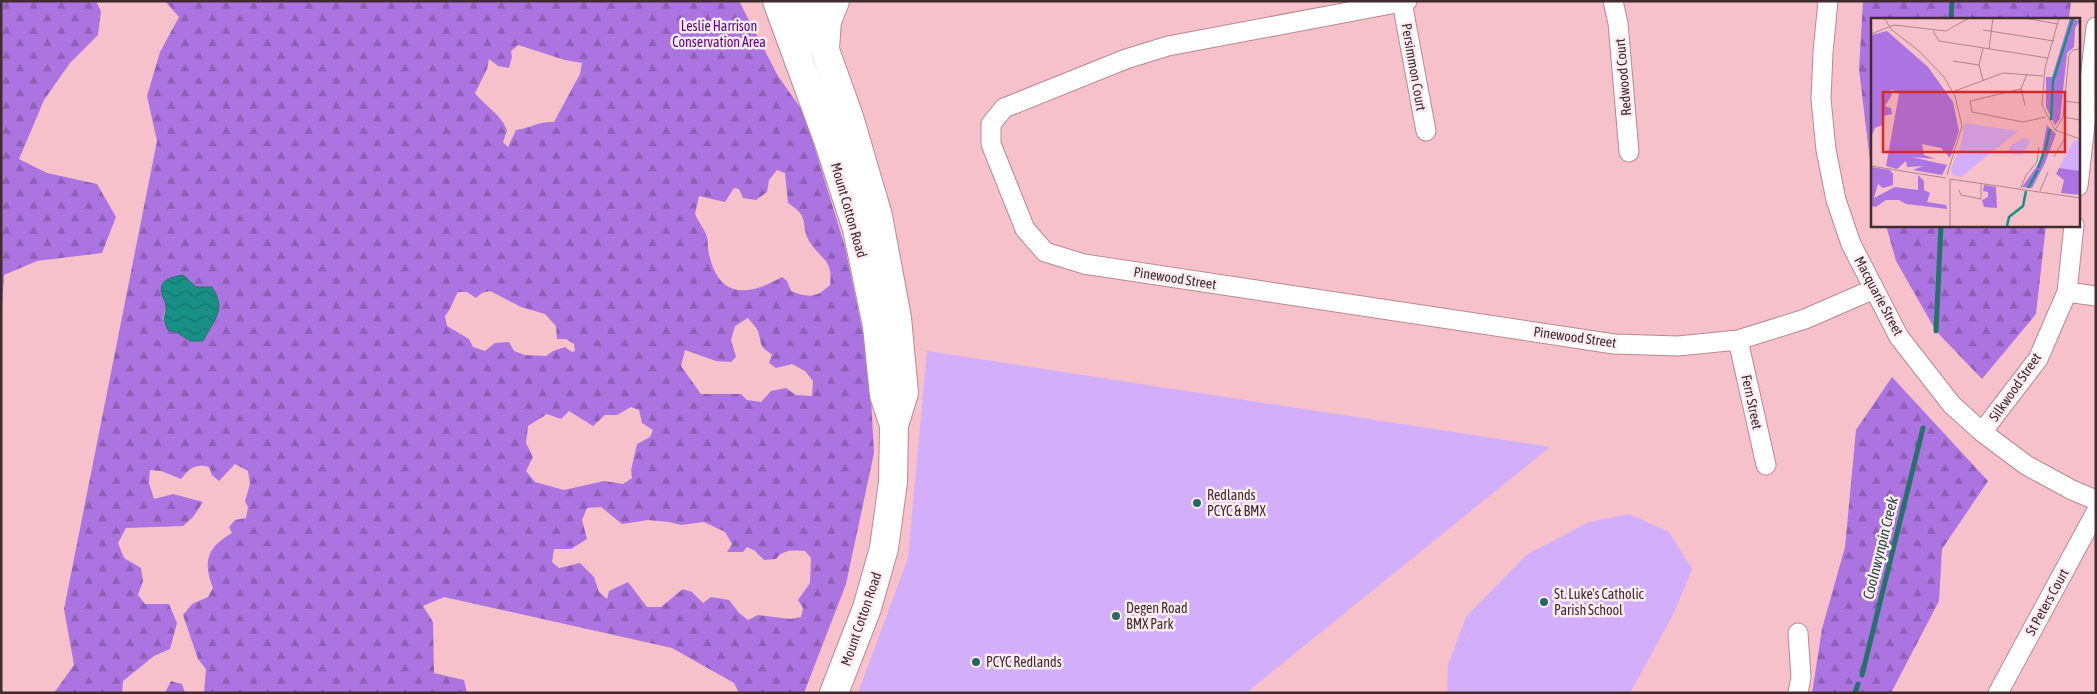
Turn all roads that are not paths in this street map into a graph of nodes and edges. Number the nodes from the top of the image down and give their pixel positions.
1 (835, 1) edge
2 (1613, 1) edge
3 (1828, 1) edge
4 (1405, 2) edge
5 (789, 3) edge
6 (2096, 27) edge
7 (825, 50) junction
8 (2092, 102) edge
9 (1426, 131) dead end
10 (1629, 152) dead end
11 (2080, 174) edge
12 (2074, 226) edge
13 (1874, 289) junction
14 (2067, 292) junction
15 (2096, 296) edge
16 (1738, 340) junction
17 (894, 425) junction
18 (1982, 432) junction
19 (1766, 465) dead end
20 (2096, 500) edge
21 (2096, 512) edge
22 (1798, 633) dead end
23 (834, 693) edge
24 (1798, 693) edge
25 (1998, 693) edge

1 - 7 main road
2 - 10 street, Redwood Court
3 - 13 street, Macquarie Street
4 - 9 street, Persimmon Court
4 - 16 street, Pinewood Street
5 - 7 main road, Mount Cotton Road
5 - 17 main road, Mount Cotton Road
6 - 8 street
7 - 17 main road, Mount Cotton Road
8 - 11 street
12 - 14 street, Silkwood Street
13 - 16 street, Pinewood Street
13 - 18 street, Macquarie Street
14 - 15 street
14 - 18 street, Silkwood Street
16 - 19 street, Fern Street
17 - 23 main road, Mount Cotton Road
18 - 20 street, Macquarie Street
21 - 25 street, St Peters Court
22 - 24 street

